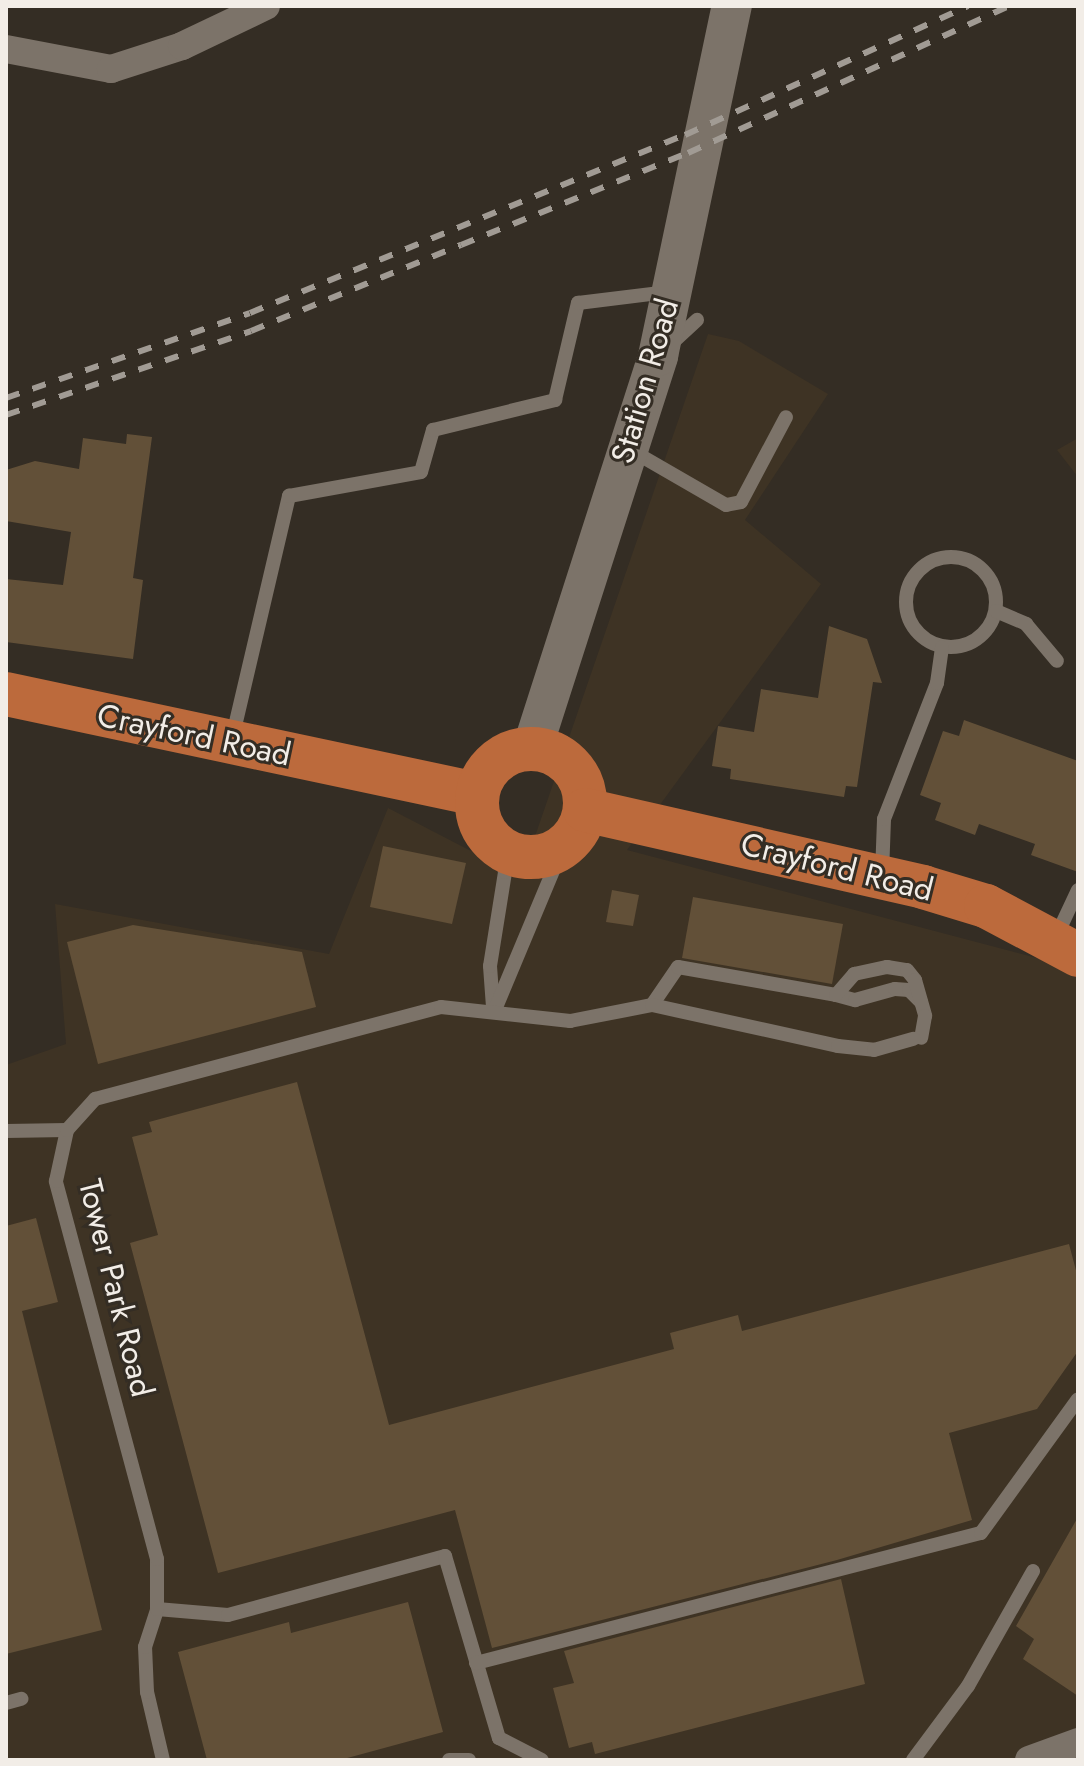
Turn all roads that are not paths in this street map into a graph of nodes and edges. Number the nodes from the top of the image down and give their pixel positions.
1 (266, 6) edge
2 (732, 6) edge
3 (6, 49) edge
4 (684, 306) junction
5 (786, 417) dead end
6 (628, 448) junction
7 (996, 611) junction
8 (942, 647) junction
9 (1057, 661) dead end
10 (6, 694) edge
11 (231, 744) junction
12 (532, 749) junction
13 (477, 794) junction
14 (585, 810) junction
15 (563, 847) junction
16 (500, 849) junction
17 (882, 875) junction
18 (1078, 890) edge
19 (1066, 947) edge
20 (836, 995) junction
21 (921, 1002) junction
22 (652, 1005) junction
23 (494, 1012) junction
24 (67, 1130) junction
25 (6, 1131) edge
26 (1078, 1399) edge
27 (1033, 1571) dead end
28 (157, 1609) junction
29 (476, 1663) junction
30 (21, 1699) dead end
31 (6, 1703) edge
32 (1078, 1742) edge
33 (163, 1760) edge
34 (449, 1760) edge
35 (469, 1760) edge
36 (542, 1760) edge
37 (913, 1760) edge
38 (1029, 1760) edge

1 - 3 street
2 - 4 street, Station Road
4 - 6 street, Station Road
4 - 11 lane
5 - 6 lane
6 - 12 street, Station Road
7 - 8 lane
7 - 8 lane
7 - 9 lane
8 - 17 lane
10 - 11 main road, Crayford Road
11 - 13 main road, Crayford Road
12 - 13 main road
12 - 14 main road
13 - 16 main road
14 - 15 main road
14 - 17 main road, Crayford Road
15 - 16 main road
15 - 23 lane
16 - 23 lane
17 - 19 main road, Crayford Road
18 - 19 lane
20 - 21 lane
20 - 21 lane
20 - 22 lane
21 - 22 lane
22 - 23 lane, Tower Park Road
23 - 24 lane, Tower Park Road
24 - 25 lane
24 - 28 lane, Tower Park Road
26 - 29 lane
27 - 37 lane
28 - 29 lane
28 - 33 lane, Tower Park Road
29 - 36 lane
30 - 31 lane
32 - 38 street
34 - 35 lane

